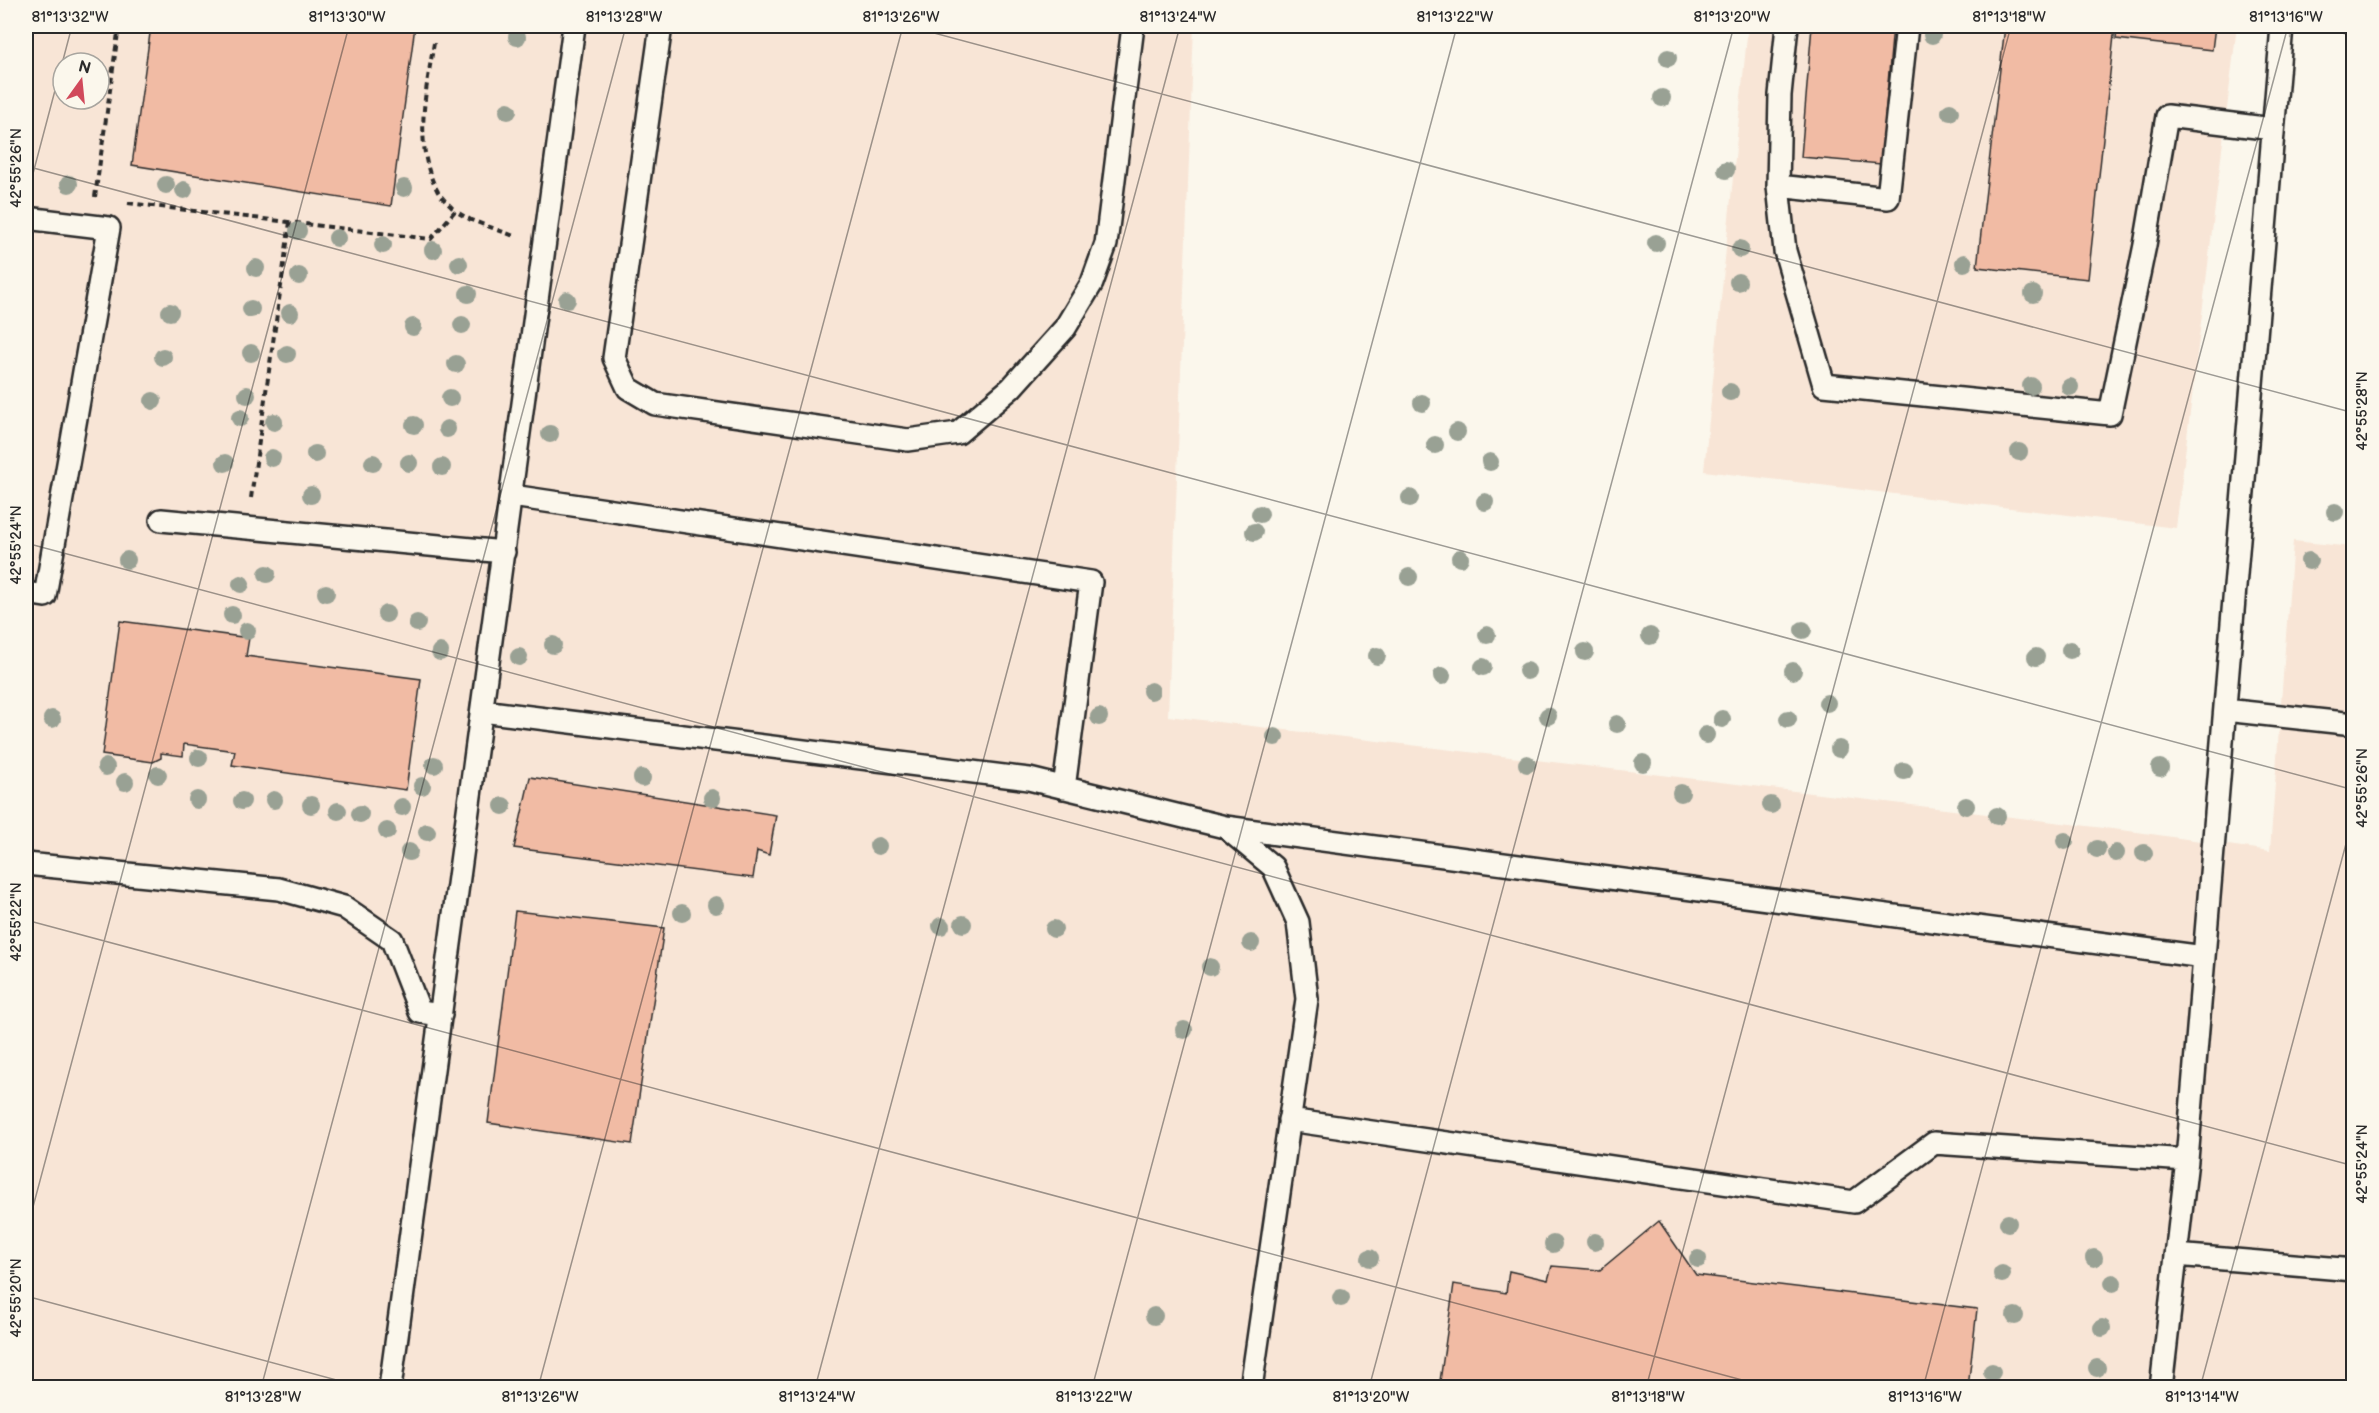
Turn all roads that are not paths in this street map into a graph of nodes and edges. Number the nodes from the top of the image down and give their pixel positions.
1 (574, 26) edge
2 (661, 26) edge
3 (1133, 26) edge
4 (1787, 26) edge
5 (1907, 26) edge
6 (2282, 26) edge
7 (2273, 129) junction
8 (1778, 186) junction
9 (26, 218) edge
10 (512, 496) junction
11 (161, 519) dead end
12 (504, 552) junction
13 (26, 593) edge
14 (2225, 710) junction
15 (482, 711) junction
16 (2354, 724) edge
17 (1064, 788) junction
18 (1225, 827) junction
19 (26, 864) edge
20 (2204, 957) junction
21 (441, 1015) junction
22 (1289, 1120) junction
23 (2187, 1160) junction
24 (2176, 1255) junction
25 (2354, 1270) edge
26 (390, 1388) edge
27 (1251, 1388) edge
28 (2161, 1388) edge

1 - 10 lane
2 - 3 lane
4 - 8 lane
5 - 8 lane
6 - 7 lane
7 - 8 lane
7 - 14 lane
9 - 13 lane
10 - 12 lane
10 - 17 lane
11 - 12 lane
12 - 15 lane
14 - 16 lane
14 - 20 lane
15 - 17 lane
15 - 21 lane
17 - 18 lane
18 - 20 lane
18 - 22 lane
19 - 21 lane
20 - 23 lane
21 - 26 lane
22 - 23 lane
22 - 27 lane
23 - 24 lane
24 - 25 lane
24 - 28 lane

